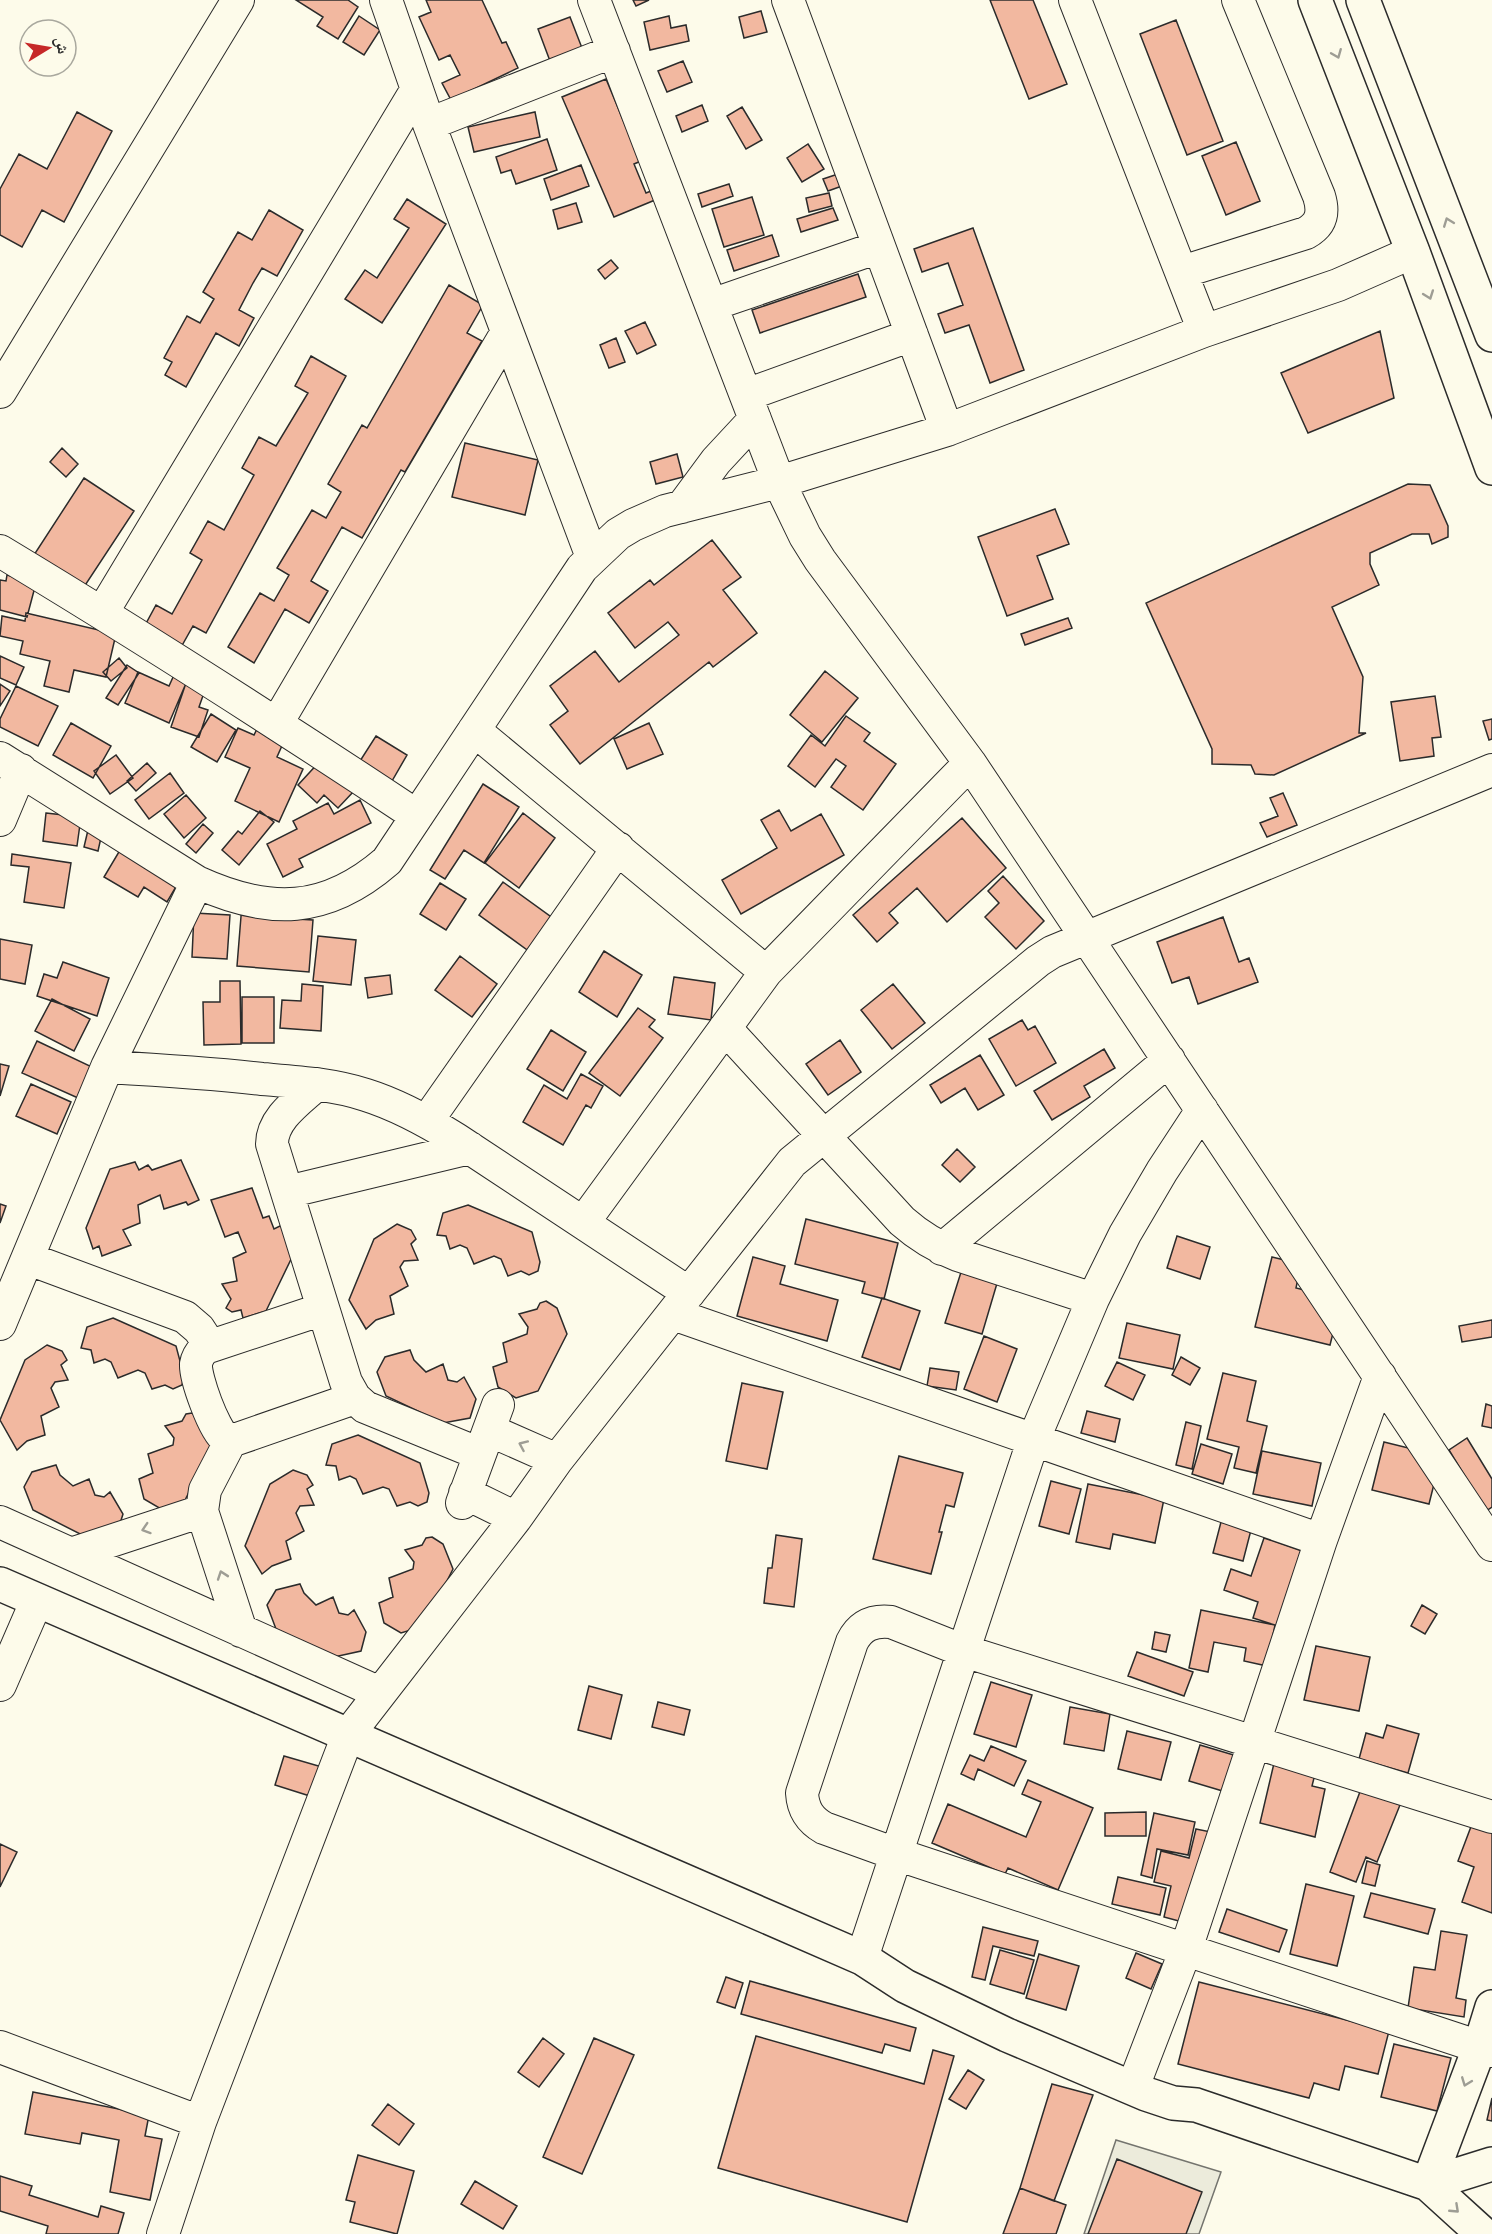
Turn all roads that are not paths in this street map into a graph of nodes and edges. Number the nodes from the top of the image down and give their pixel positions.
1 (238, 0) edge
2 (386, 0) edge
3 (594, 0) edge
4 (788, 0) edge
5 (1075, 0) edge
6 (1238, 0) edge
7 (1315, 0) edge
8 (1363, 0) edge
9 (614, 51) junction
10 (417, 89) junction
11 (429, 124) junction
12 (879, 247) junction
13 (1413, 252) junction
14 (1182, 272) junction
15 (711, 305) junction
16 (1204, 331) junction
17 (507, 332) junction
18 (912, 335) junction
19 (1492, 336) edge
20 (0, 392) edge
21 (750, 407) junction
22 (947, 430) junction
23 (1492, 468) edge
24 (779, 482) junction
25 (682, 507) junction
26 (0, 551) edge
27 (592, 557) junction
28 (102, 613) junction
29 (277, 723) junction
30 (474, 730) junction
31 (970, 763) junction
32 (10, 764) edge
33 (1492, 770) edge
34 (417, 816) junction
35 (0, 820) edge
36 (618, 848) junction
37 (197, 882) junction
38 (1086, 937) junction
39 (766, 972) junction
40 (725, 1028) junction
41 (1169, 1060) junction
42 (107, 1067) junction
43 (317, 1084) junction
44 (1202, 1110) junction
45 (428, 1121) junction
46 (825, 1137) junction
47 (470, 1148) junction
48 (287, 1192) junction
49 (583, 1223) junction
50 (942, 1249) junction
51 (29, 1258) junction
52 (1093, 1299) junction
53 (681, 1304) junction
54 (324, 1309) junction
55 (0, 1324) edge
56 (210, 1346) junction
57 (1380, 1376) junction
58 (355, 1398) junction
59 (489, 1430) junction
60 (231, 1440) junction
61 (1033, 1441) junction
62 (557, 1460) junction
63 (202, 1511) junction
64 (516, 1518) junction
65 (0, 1522) edge
66 (1321, 1540) junction
67 (1492, 1545) edge
68 (71, 1554) junction
69 (0, 1584) edge
70 (37, 1600) junction
71 (241, 1631) junction
72 (964, 1652) junction
73 (0, 1685) edge
74 (380, 1693) junction
75 (348, 1735) junction
76 (1255, 1743) junction
77 (1492, 1818) edge
78 (896, 1854) junction
79 (1186, 1949) junction
80 (867, 1961) junction
81 (1492, 2007) edge
82 (0, 2047) edge
83 (1486, 2049) edge
84 (1138, 2074) junction
85 (1196, 2105) junction
86 (200, 2122) junction
87 (1492, 2164) edge
88 (1428, 2184) junction
89 (163, 2234) edge
90 (1483, 2234) edge

1 - 20 street
2 - 10 street
3 - 9 street
4 - 12 street
5 - 14 street
6 - 14 street
7 -> 13 main road
19 -> 8 main road
9 - 11 street
9 - 15 street
10 - 11 street
10 - 28 street
11 - 17 street
12 - 15 street
12 - 18 street
13 - 16 street
13 -> 23 main road
14 - 16 street
15 - 21 street
16 - 22 street
17 - 27 street
17 - 29 street
18 - 21 street
18 - 22 street
21 - 24 street
21 - 25 street
22 - 24 street
24 - 25 street
24 - 31 street
25 - 27 street
26 - 28 street
27 - 30 street
28 - 29 street
29 - 34 street
30 - 34 street
30 - 36 street
31 - 38 street
31 - 39 street
32 - 35 street
32 - 37 street
33 - 38 street
34 - 37 street
36 - 39 street
36 - 45 street
37 - 42 street
38 - 41 street
38 - 46 street
39 - 40 street
40 - 46 street
40 - 49 street
41 - 44 street
41 - 50 street
42 - 43 street
42 - 51 street
43 - 45 street
43 - 48 street
44 - 52 street
44 - 57 street
45 - 47 street
46 - 50 street
46 - 53 street
47 - 48 street
47 - 49 street
48 - 54 street
49 - 53 street
50 - 52 street
51 - 55 street
51 - 56 street
52 - 61 street
53 - 61 street
53 - 62 street
54 - 56 street
54 - 58 street
56 - 60 street
57 - 66 street
57 - 67 street
58 - 59 street
58 - 60 street
62 -> 59 street
59 - 64 street
60 - 63 street
61 - 66 street
61 - 72 street
62 - 64 street
63 -> 68 street
71 -> 63 street
64 - 74 street
65 - 68 street
66 - 76 street
68 - 71 street
69 - 70 main road
70 - 73 street
70 - 75 main road
71 - 74 street
72 - 76 street
72 - 78 street
72 - 78 street
74 - 75 street
75 - 80 main road
75 - 86 street
76 - 77 street
76 - 79 street
78 - 79 street
78 - 80 street
79 - 83 street
79 - 84 street
80 - 84 main road
80 - 85 main road
81 - 83 main road
82 - 86 street
83 -> 88 main road
84 - 85 main road
85 - 88 main road
86 - 89 street
87 - 88 main road
88 -> 90 main road

